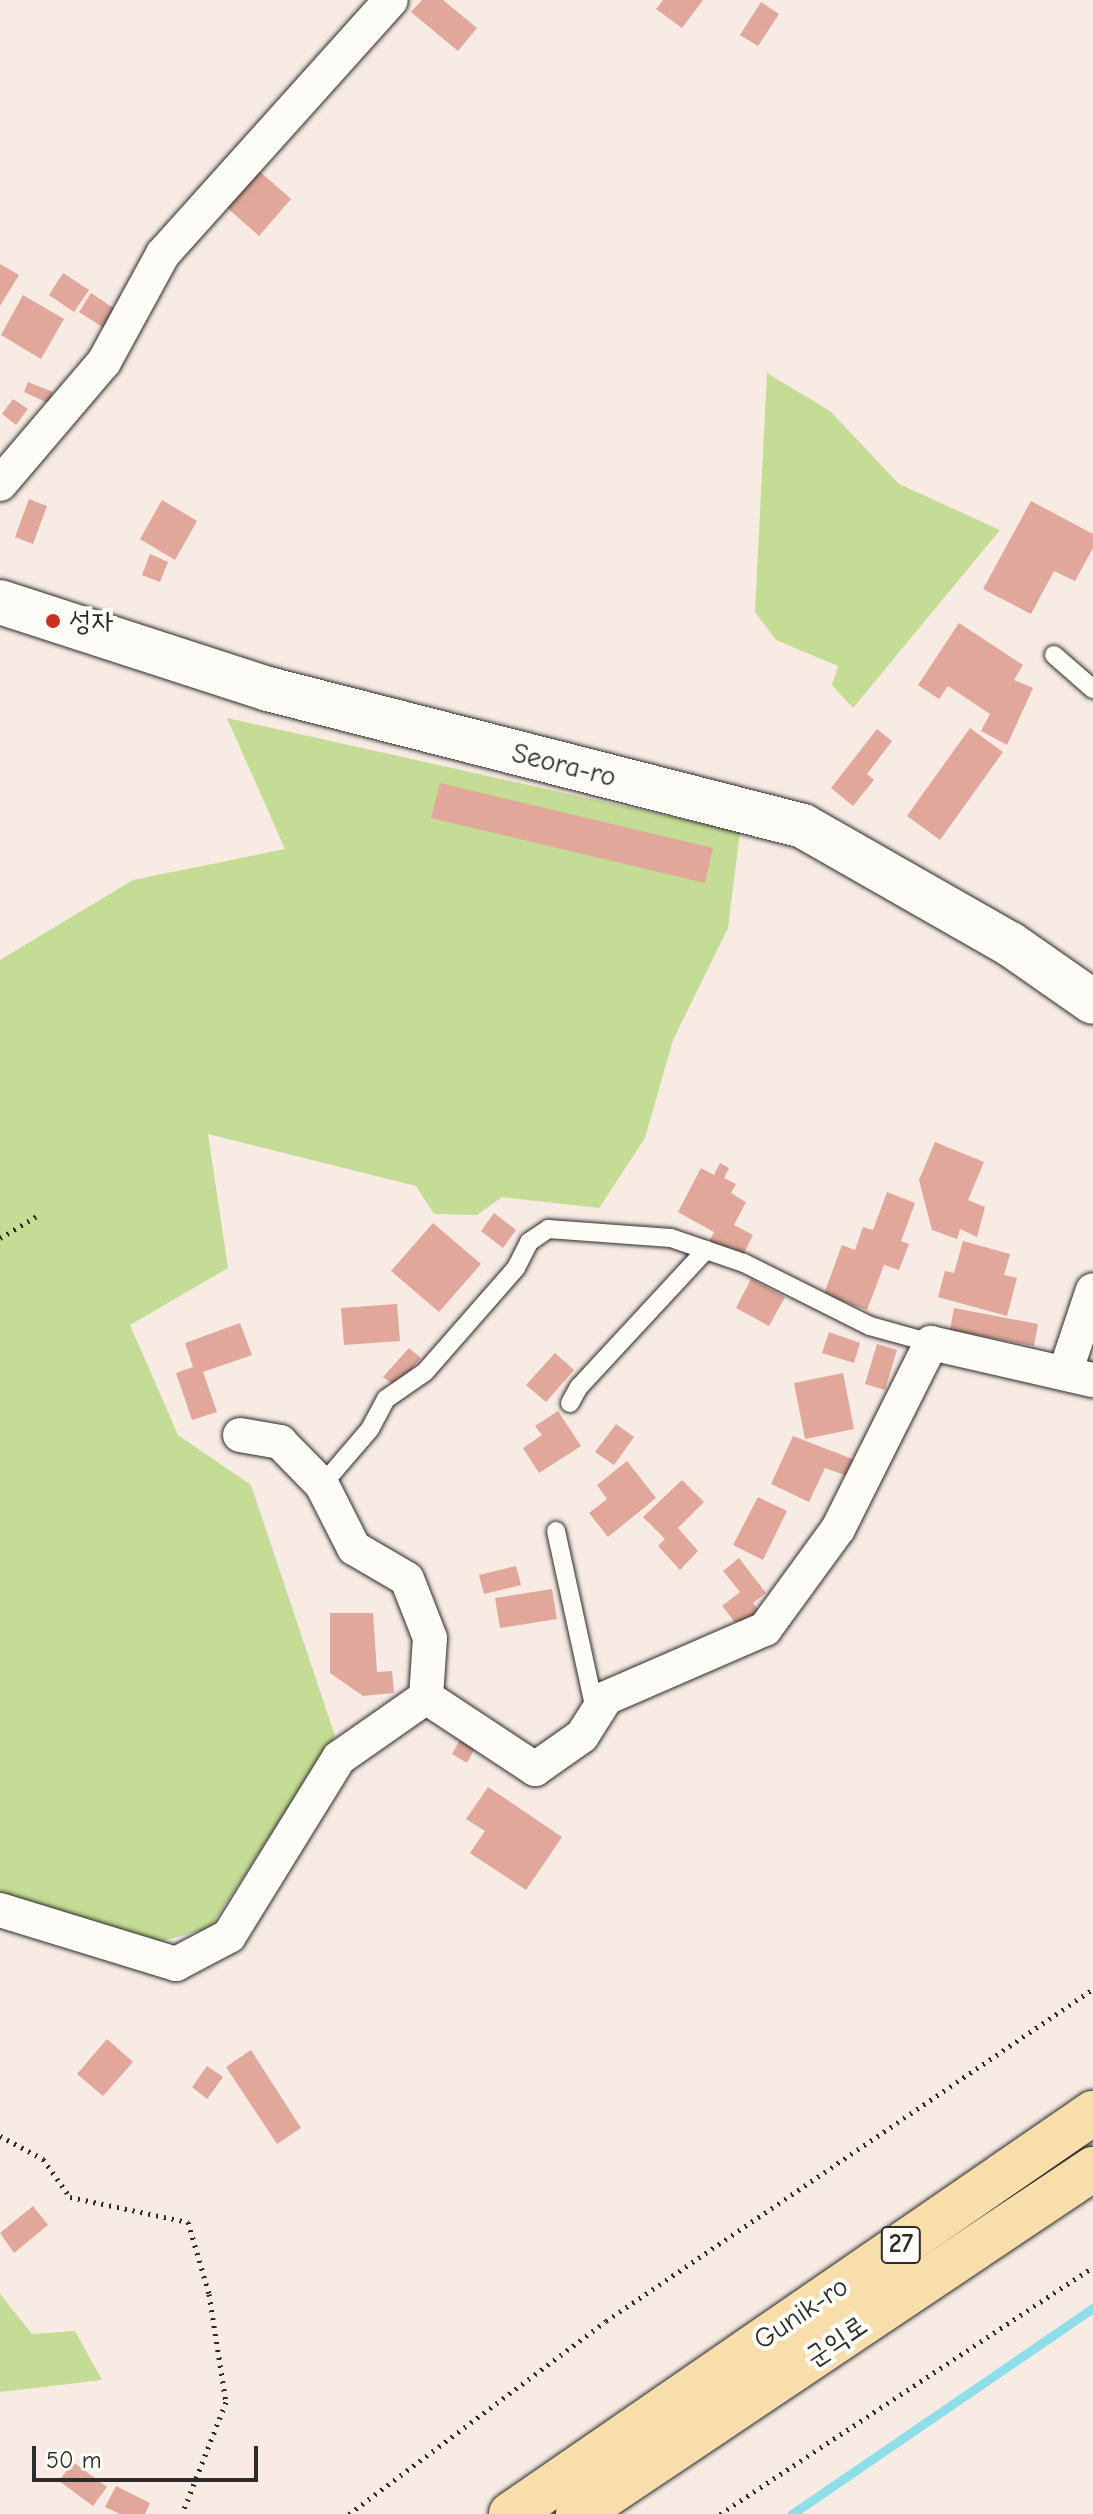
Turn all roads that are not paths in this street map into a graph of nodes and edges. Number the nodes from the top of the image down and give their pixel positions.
1 (391, 0) edge
2 (0, 484) edge
3 (6, 600) edge
4 (1054, 655) dead end
5 (1093, 689) edge
6 (1093, 1002) edge
7 (706, 1250) junction
8 (1093, 1290) edge
9 (931, 1343) junction
10 (1079, 1375) edge
11 (570, 1403) dead end
12 (240, 1435) dead end
13 (322, 1485) junction
14 (556, 1531) dead end
15 (426, 1697) junction
16 (596, 1715) junction
17 (0, 1910) edge
18 (1093, 2113) edge
19 (1093, 2169) edge
20 (511, 2514) edge
21 (578, 2514) edge

1 - 2 street
3 - 6 street, Seora-ro
4 - 5 lane
7 - 9 lane
7 - 11 lane
7 - 13 lane
8 - 10 street
9 - 10 street
9 - 16 street
12 - 13 street
13 - 15 street
14 - 16 lane
15 - 16 street
15 - 17 street
18 - 20 highway, Gunik-ro / 27
19 - 21 highway, 군익로

